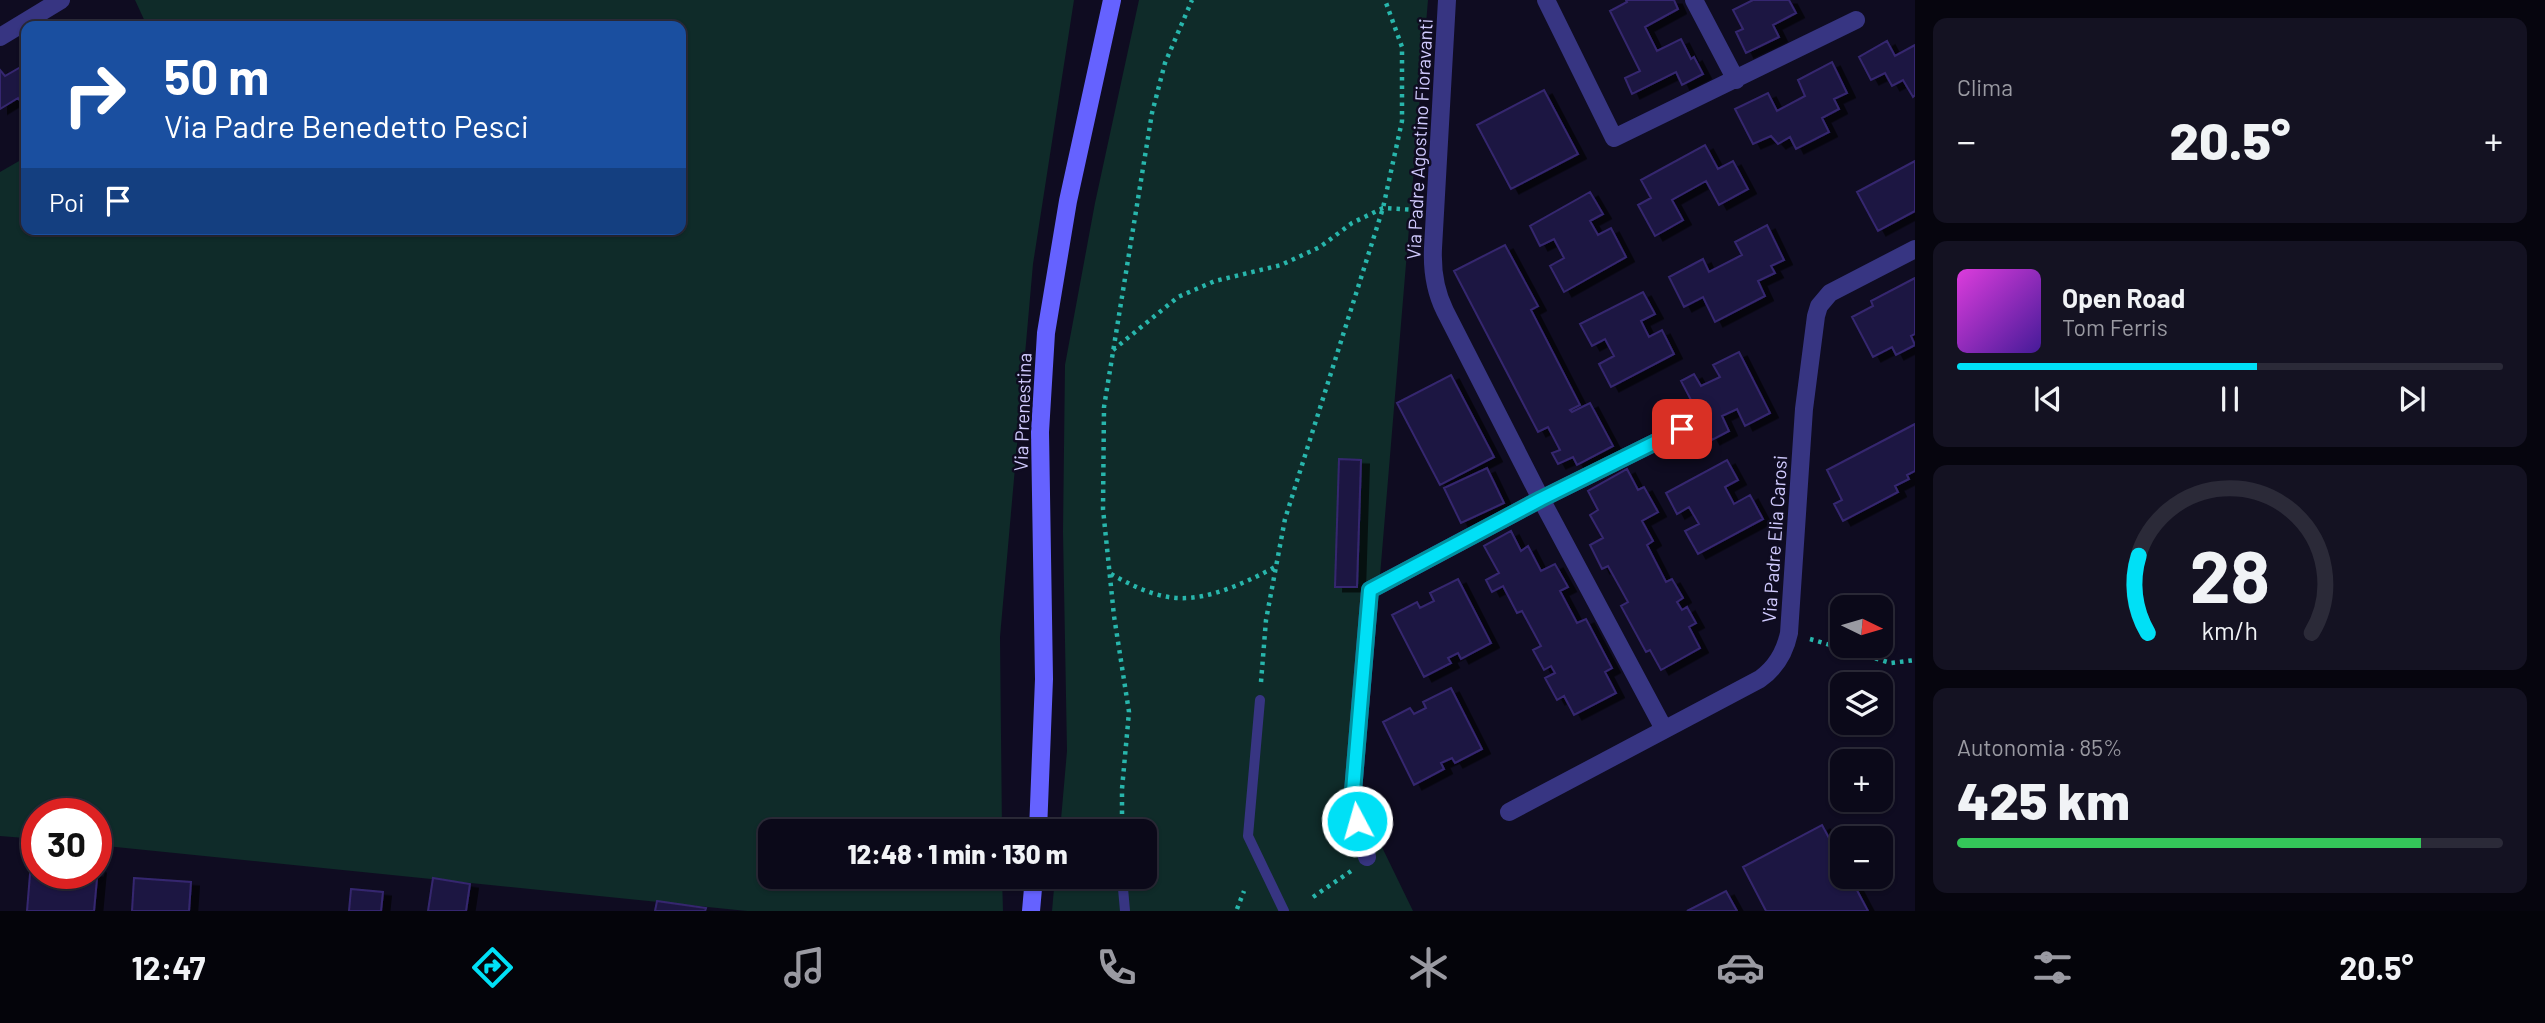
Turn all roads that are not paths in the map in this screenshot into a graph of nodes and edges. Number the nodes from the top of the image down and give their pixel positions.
1 (61, 0) edge
2 (1112, 0) edge
3 (1447, 0) edge
4 (1546, 0) edge
5 (1694, 0) edge
6 (1856, 20) dead end
7 (26, 21) edge
8 (21, 24) edge
9 (0, 37) edge
10 (1736, 80) junction
11 (1915, 249) edge
12 (1682, 429) dead end
13 (1541, 499) junction
14 (1260, 700) road end
15 (1664, 729) junction
16 (1509, 812) dead end
17 (1038, 819) edge
18 (1367, 857) road end
19 (1033, 889) edge
20 (1123, 889) edge
21 (1031, 911) edge
22 (1125, 911) edge
23 (1284, 911) edge

1 - 7 street
2 - 17 main road, Via Prenestina
3 - 13 street, Via Padre Agostino Fioravanti
4 - 10 street
5 - 10 street
6 - 10 street
8 - 9 street
11 - 15 street, Via Padre Elia Carosi
12 - 13 street
13 - 15 street, Via Padre Agostino Fioravanti
13 - 18 street
14 - 23 lane
15 - 16 street, Via Padre Elia Carosi
19 - 21 main road
20 - 22 lane

